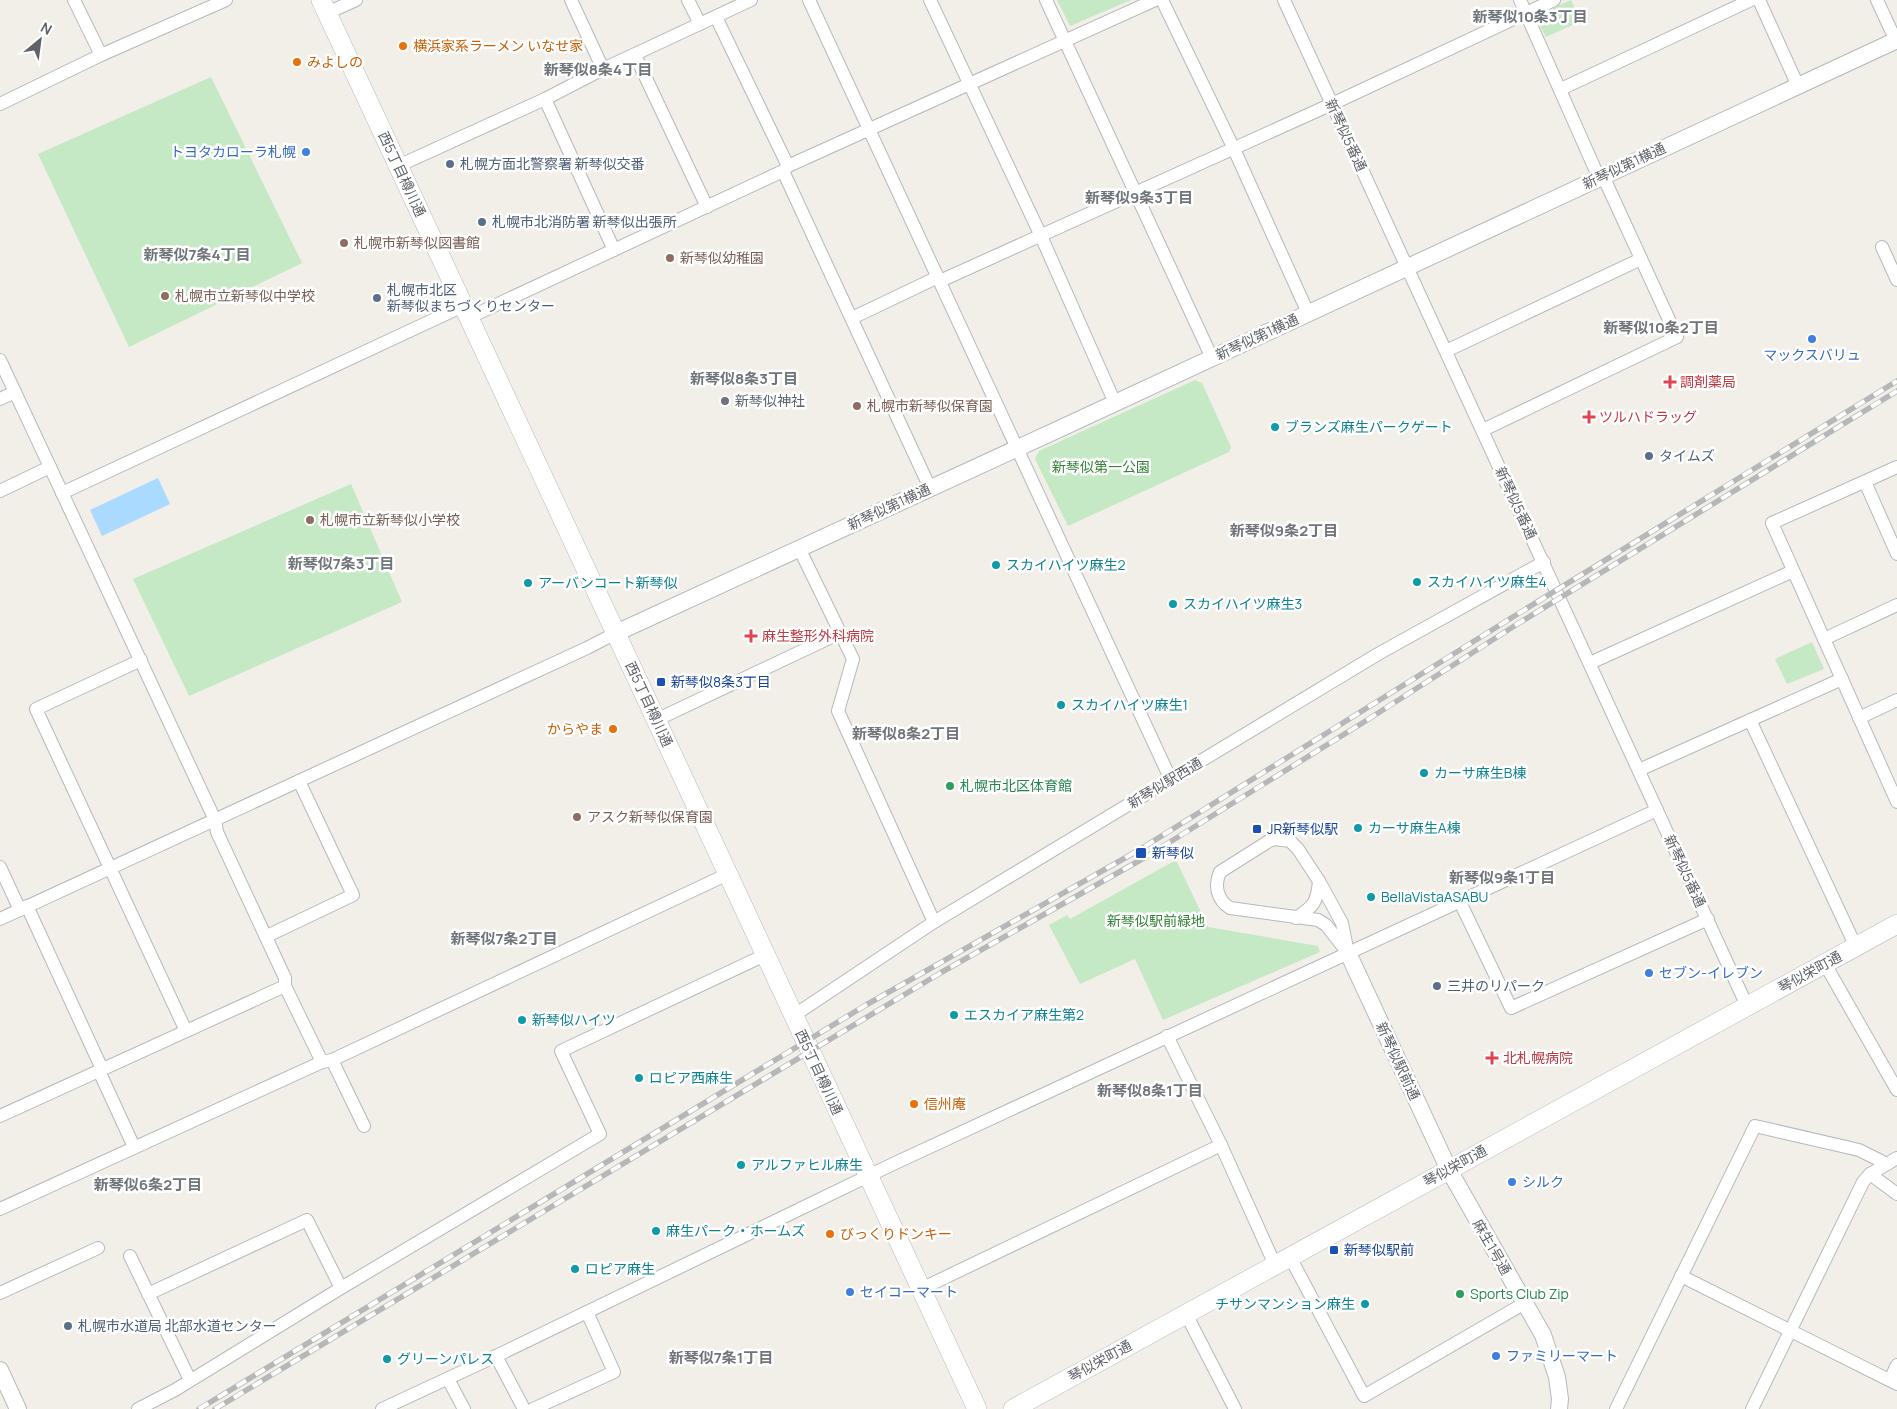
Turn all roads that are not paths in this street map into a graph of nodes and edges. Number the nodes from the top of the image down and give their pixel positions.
1 (74, 0) edge
2 (226, 0) edge
3 (356, 0) edge
4 (571, 0) edge
5 (688, 0) edge
6 (751, 0) edge
7 (809, 0) edge
8 (930, 0) edge
9 (1046, 0) edge
10 (1155, 0) edge
11 (1162, 0) edge
12 (1284, 0) edge
13 (1520, 0) edge
14 (1554, 0) edge
15 (1751, 0) edge
16 (1759, 0) edge
17 (1877, 0) edge
18 (324, 7) edge
19 (1526, 13) junction
20 (716, 17) junction
21 (700, 24) junction
22 (1896, 40) edge
23 (1065, 41) junction
24 (635, 55) junction
25 (101, 56) junction
26 (603, 69) junction
27 (970, 84) junction
28 (1798, 86) junction
29 (1561, 89) junction
30 (545, 99) junction
31 (0, 104) edge
32 (1332, 104) junction
33 (869, 129) junction
34 (1234, 149) junction
35 (398, 166) junction
36 (785, 168) junction
37 (1601, 177) junction
38 (1135, 193) junction
39 (707, 207) junction
40 (1041, 236) junction
41 (1882, 247) dead end
42 (614, 250) junction
43 (1641, 259) junction
44 (1408, 267) junction
45 (939, 279) junction
46 (1897, 280) edge
47 (466, 312) junction
48 (1308, 313) junction
49 (852, 318) junction
50 (1446, 351) junction
51 (1212, 358) junction
52 (0, 360) edge
53 (15, 392) junction
54 (0, 399) edge
55 (1116, 403) junction
56 (1483, 430) junction
57 (1017, 448) junction
58 (50, 467) junction
59 (1897, 467) edge
60 (1865, 482) junction
61 (930, 488) junction
62 (0, 491) edge
63 (62, 494) junction
64 (799, 548) junction
65 (1897, 554) edge
66 (1544, 562) junction
67 (1793, 571) junction
68 (1897, 605) edge
69 (616, 633) junction
70 (840, 633) junction
71 (1824, 639) junction
72 (141, 660) junction
73 (1590, 663) junction
74 (1842, 679) junction
75 (1897, 700) edge
76 (1859, 718) junction
77 (656, 720) junction
78 (1750, 720) junction
79 (1640, 770) junction
80 (1171, 780) junction
81 (299, 781) junction
82 (1895, 793) edge
83 (1657, 810) junction
84 (215, 820) junction
85 (0, 867) edge
86 (111, 868) junction
87 (728, 874) junction
88 (1319, 881) junction
89 (1460, 902) junction
90 (23, 908) junction
91 (1296, 918) junction
92 (0, 919) edge
93 (1708, 919) junction
94 (934, 922) junction
95 (1897, 924) edge
96 (267, 936) junction
97 (1856, 947) junction
98 (1348, 953) junction
99 (765, 955) junction
100 (1824, 964) junction
101 (285, 986) junction
102 (1747, 1006) junction
103 (793, 1016) junction
104 (186, 1031) junction
105 (1167, 1036) junction
106 (327, 1061) junction
107 (100, 1070) junction
108 (1897, 1090) edge
109 (1, 1114) edge
110 (364, 1126) dead end
111 (1221, 1145) junction
112 (134, 1147) junction
113 (1892, 1161) edge
114 (1449, 1170) junction
115 (1870, 1174) junction
116 (868, 1176) junction
117 (1897, 1194) edge
118 (0, 1209) edge
119 (98, 1248) dead end
120 (130, 1256) dead end
121 (1283, 1261) junction
122 (1681, 1276) junction
123 (341, 1288) junction
124 (921, 1289) junction
125 (0, 1293) edge
126 (148, 1294) junction
127 (1525, 1303) junction
128 (587, 1312) junction
129 (1186, 1314) junction
130 (1790, 1331) junction
131 (496, 1356) junction
132 (1897, 1365) edge
133 (0, 1370) edge
134 (448, 1379) junction
135 (190, 1380) junction
136 (1893, 1382) edge
137 (389, 1408) edge
138 (18, 1409) edge
139 (138, 1409) edge
140 (464, 1409) edge
141 (524, 1409) edge
142 (533, 1409) edge
143 (977, 1409) edge
144 (1013, 1409) edge
145 (1235, 1409) edge
146 (1559, 1409) edge
147 (1616, 1409) edge
148 (1752, 1409) edge

1 - 25 street
2 - 25 street
3 - 18 street
4 - 26 street
5 - 21 street
6 - 20 street
7 - 33 street
8 - 27 street
9 - 23 street
10 - 23 street
11 - 34 street
12 - 32 street, 新琴似5番通
13 - 19 street
14 - 19 street
15 - 29 street
16 - 28 street
17 - 22 street
18 - 35 main road, 西5丁目樽川通
19 - 29 street
19 - 32 street
20 - 21 street
20 - 36 street
21 - 24 street
22 - 28 street, 新琴似第1横通
23 - 27 street
23 - 38 street
24 - 26 street
24 - 39 street
25 - 31 street
26 - 30 street
27 - 33 street
27 - 40 street
28 - 37 street, 新琴似第1横通
29 - 37 street
30 - 35 street
30 - 42 street
32 - 34 street
32 - 44 street, 新琴似5番通
33 - 36 street
33 - 45 street
34 - 38 street
34 - 48 street
35 - 47 main road, 西5丁目樽川通
36 - 39 street
36 - 49 street
37 - 43 street
37 - 44 street, 新琴似第1横通
38 - 40 street
38 - 51 street
39 - 42 street
40 - 45 street
40 - 55 street
41 - 46 street
42 - 47 street
43 - 50 street
43 - 56 street
44 - 48 street, 新琴似第1横通
44 - 50 street, 新琴似5番通
45 - 49 street
45 - 57 street
47 - 63 street
47 - 69 main road, 西5丁目樽川通
48 - 51 street, 新琴似第1横通
49 - 61 street
50 - 56 street, 新琴似5番通
51 - 55 street, 新琴似第1横通
52 - 53 street
53 - 54 street
53 - 58 street
55 - 57 street, 新琴似第1横通
56 - 66 street, 新琴似5番通
57 - 61 street, 新琴似第1横通
57 - 80 street
58 - 62 street
58 - 63 street
59 - 60 street
60 - 65 street
60 - 67 street
61 - 64 street, 新琴似第1横通
63 - 72 street
64 - 69 street, 新琴似第1横通
64 - 70 street
66 - 73 street, 新琴似5番通
66 - 80 street, 新琴似駅西通
67 - 71 street
67 - 73 street
68 - 71 street
69 - 77 main road, 西5丁目樽川通
69 - 81 street
70 - 77 street
70 - 94 street
71 - 74 street
72 - 84 street
72 - 86 street
73 - 79 street, 新琴似5番通
74 - 76 street
74 - 78 street
75 - 76 street
76 - 82 street
77 - 87 main road, 西5丁目樽川通
78 - 79 street
78 - 97 street
79 - 83 street, 新琴似5番通
80 - 94 street, 新琴似駅西通
81 - 84 street
81 - 96 street
83 - 89 street
83 - 93 street, 新琴似5番通
84 - 86 street
84 - 96 street
85 - 90 street
86 - 90 street
86 - 104 street
87 - 99 main road, 西5丁目樽川通
87 - 106 street
88 - 91 street
88 - 91 street
88 - 98 street
89 - 93 street
89 - 98 street
90 - 92 street
90 - 107 street
91 - 98 street
93 - 102 street, 新琴似5番通
94 - 103 street, 新琴似駅西通
95 - 97 main road, 琴似栄町通
96 - 101 street
97 - 100 main road, 琴似栄町通
98 - 105 street
98 - 114 street, 新琴似駅前通
99 - 103 main road, 西5丁目樽川通
99 - 123 street
100 - 102 main road, 琴似栄町通
100 - 108 street
101 - 104 street
101 - 106 street
102 - 114 main road, 琴似栄町通
103 - 116 main road, 西5丁目樽川通
104 - 107 street
105 - 111 street
105 - 116 street
106 - 110 street
106 - 112 street
107 - 109 street
107 - 112 street
111 - 121 street
111 - 124 street
112 - 118 street
113 - 115 street
113 - 122 street
114 - 121 main road, 琴似栄町通
114 - 127 street, 麻生1号通
115 - 117 street
115 - 130 street
116 - 124 main road, 西5丁目樽川通
116 - 128 street
119 - 125 street
120 - 126 street
121 - 127 street
121 - 129 main road, 琴似栄町通
122 - 130 street
122 - 147 street
123 - 126 street
123 - 135 street
124 - 143 main road, 西5丁目樽川通
126 - 135 street
127 - 146 street, 麻生1号通
128 - 131 street
128 - 142 street
129 - 144 main road, 琴似栄町通
129 - 145 street
130 - 136 street
130 - 148 street
131 - 134 street
131 - 141 street
132 - 136 street
133 - 138 street
134 - 137 street
134 - 140 street
135 - 139 street

